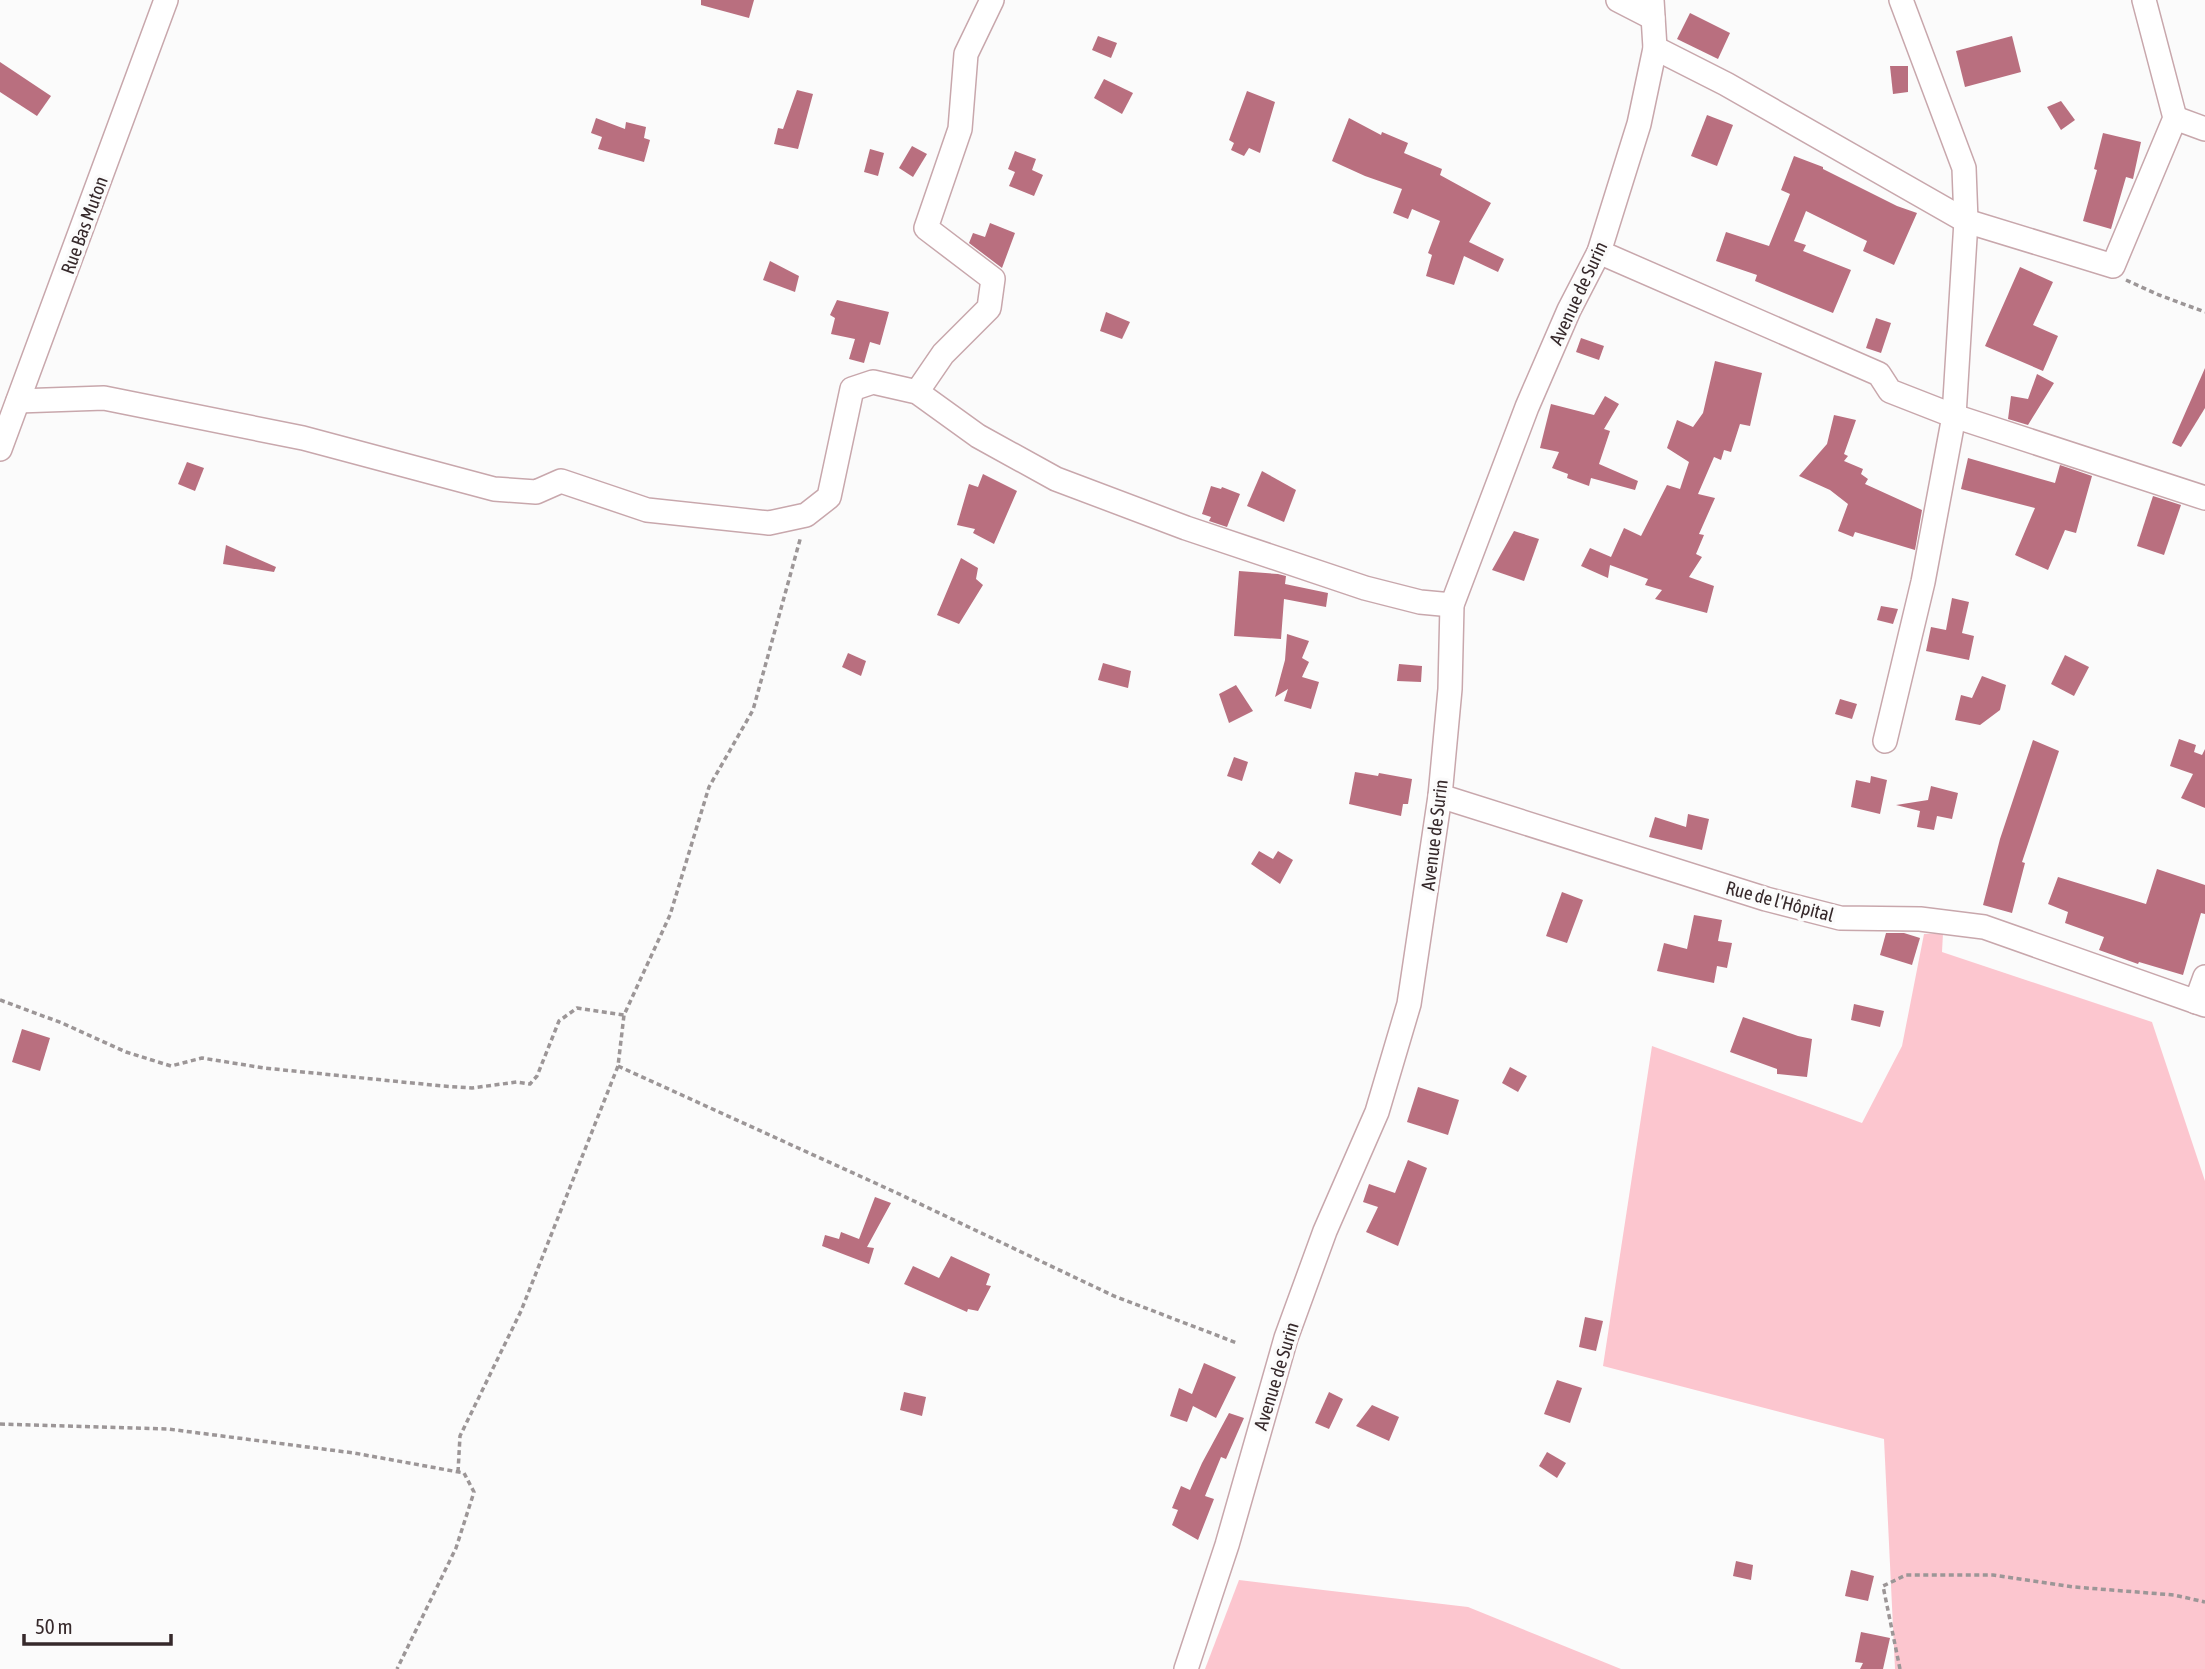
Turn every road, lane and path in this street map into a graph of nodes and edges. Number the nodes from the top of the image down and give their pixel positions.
1 (166, 0) edge
2 (992, 0) edge
3 (1618, 0) edge
4 (1901, 0) edge
5 (2144, 0) edge
6 (1653, 9) edge
7 (1655, 48) junction
8 (2175, 118) junction
9 (2205, 129) edge
10 (1966, 221) junction
11 (1599, 252) junction
12 (2113, 266) junction
13 (2205, 312) edge
14 (917, 392) junction
15 (18, 401) junction
16 (1954, 416) junction
17 (0, 449) edge
18 (2205, 498) edge
19 (806, 515) junction
20 (1452, 606) junction
21 (1885, 741) dead end
22 (1440, 796) junction
23 (2205, 977) edge
24 (0, 1000) edge
25 (2201, 1004) edge
26 (624, 1015) junction
27 (618, 1066) junction
28 (1237, 1343) dead end
29 (0, 1424) edge
30 (458, 1472) junction
31 (2205, 1602) edge
32 (397, 1669) edge
33 (1186, 1669) edge
34 (1900, 1669) edge

1 - 15 street, Rue Bas Muton
2 - 14 street
3 - 6 street
4 - 10 street
5 - 8 street
6 - 7 street, Avenue de Surin
7 - 10 street
7 - 11 street, Avenue de Surin
8 - 9 street
8 - 12 street
10 - 12 street
10 - 16 street
11 - 16 street
11 - 20 street, Avenue de Surin
12 - 13 path
14 - 19 street
14 - 20 street
15 - 17 street, Rue Bas Muton
15 - 19 street
16 - 18 street
16 - 21 street
19 - 26 path
20 - 22 street, Avenue de Surin
22 - 25 street, Rue de l'Hôpital
22 - 33 street, Avenue de Surin
23 - 25 street
24 - 26 path
26 - 27 path
27 - 28 path
27 - 30 path
29 - 30 path
30 - 32 path
31 - 34 path

